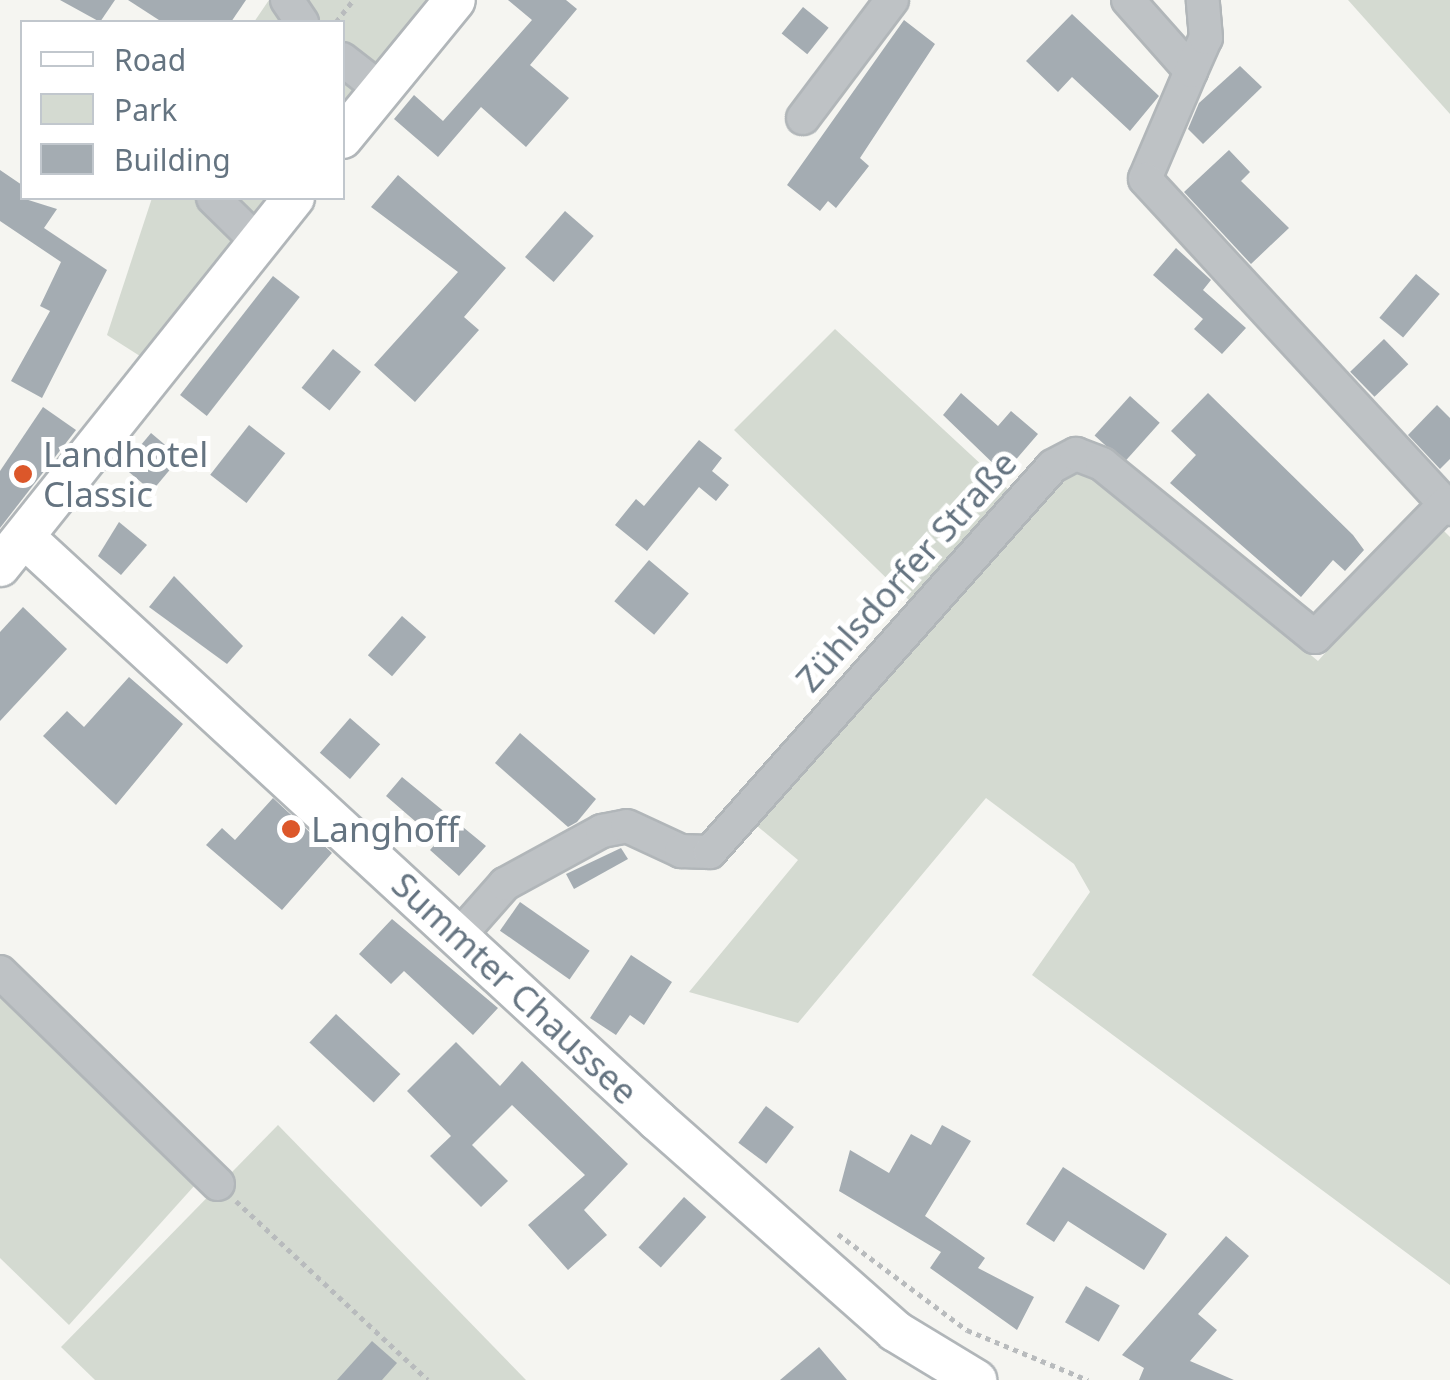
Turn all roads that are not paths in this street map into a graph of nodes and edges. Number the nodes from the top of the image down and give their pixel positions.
1 (455, 0) edge
2 (892, 0) edge
3 (1128, 0) edge
4 (1203, 0) edge
5 (345, 62) edge
6 (1191, 71) junction
7 (382, 90) junction
8 (803, 118) dead end
9 (345, 134) edge
10 (215, 200) edge
11 (292, 200) edge
12 (258, 242) junction
13 (1447, 506) edge
14 (12, 552) edge
15 (460, 935) junction
16 (0, 972) edge
17 (218, 1184) road end
18 (951, 1375) edge

1 - 7 main road
2 - 8 street
3 - 6 street
4 - 6 street
5 - 7 street
6 - 13 street, Zühlsdorfer Straße
7 - 9 main road
10 - 12 street
11 - 12 main road
12 - 14 main road
13 - 15 street, Zühlsdorfer Straße
14 - 15 main road, Summter Chaussee
15 - 18 main road, Summter Chaussee
16 - 17 street

